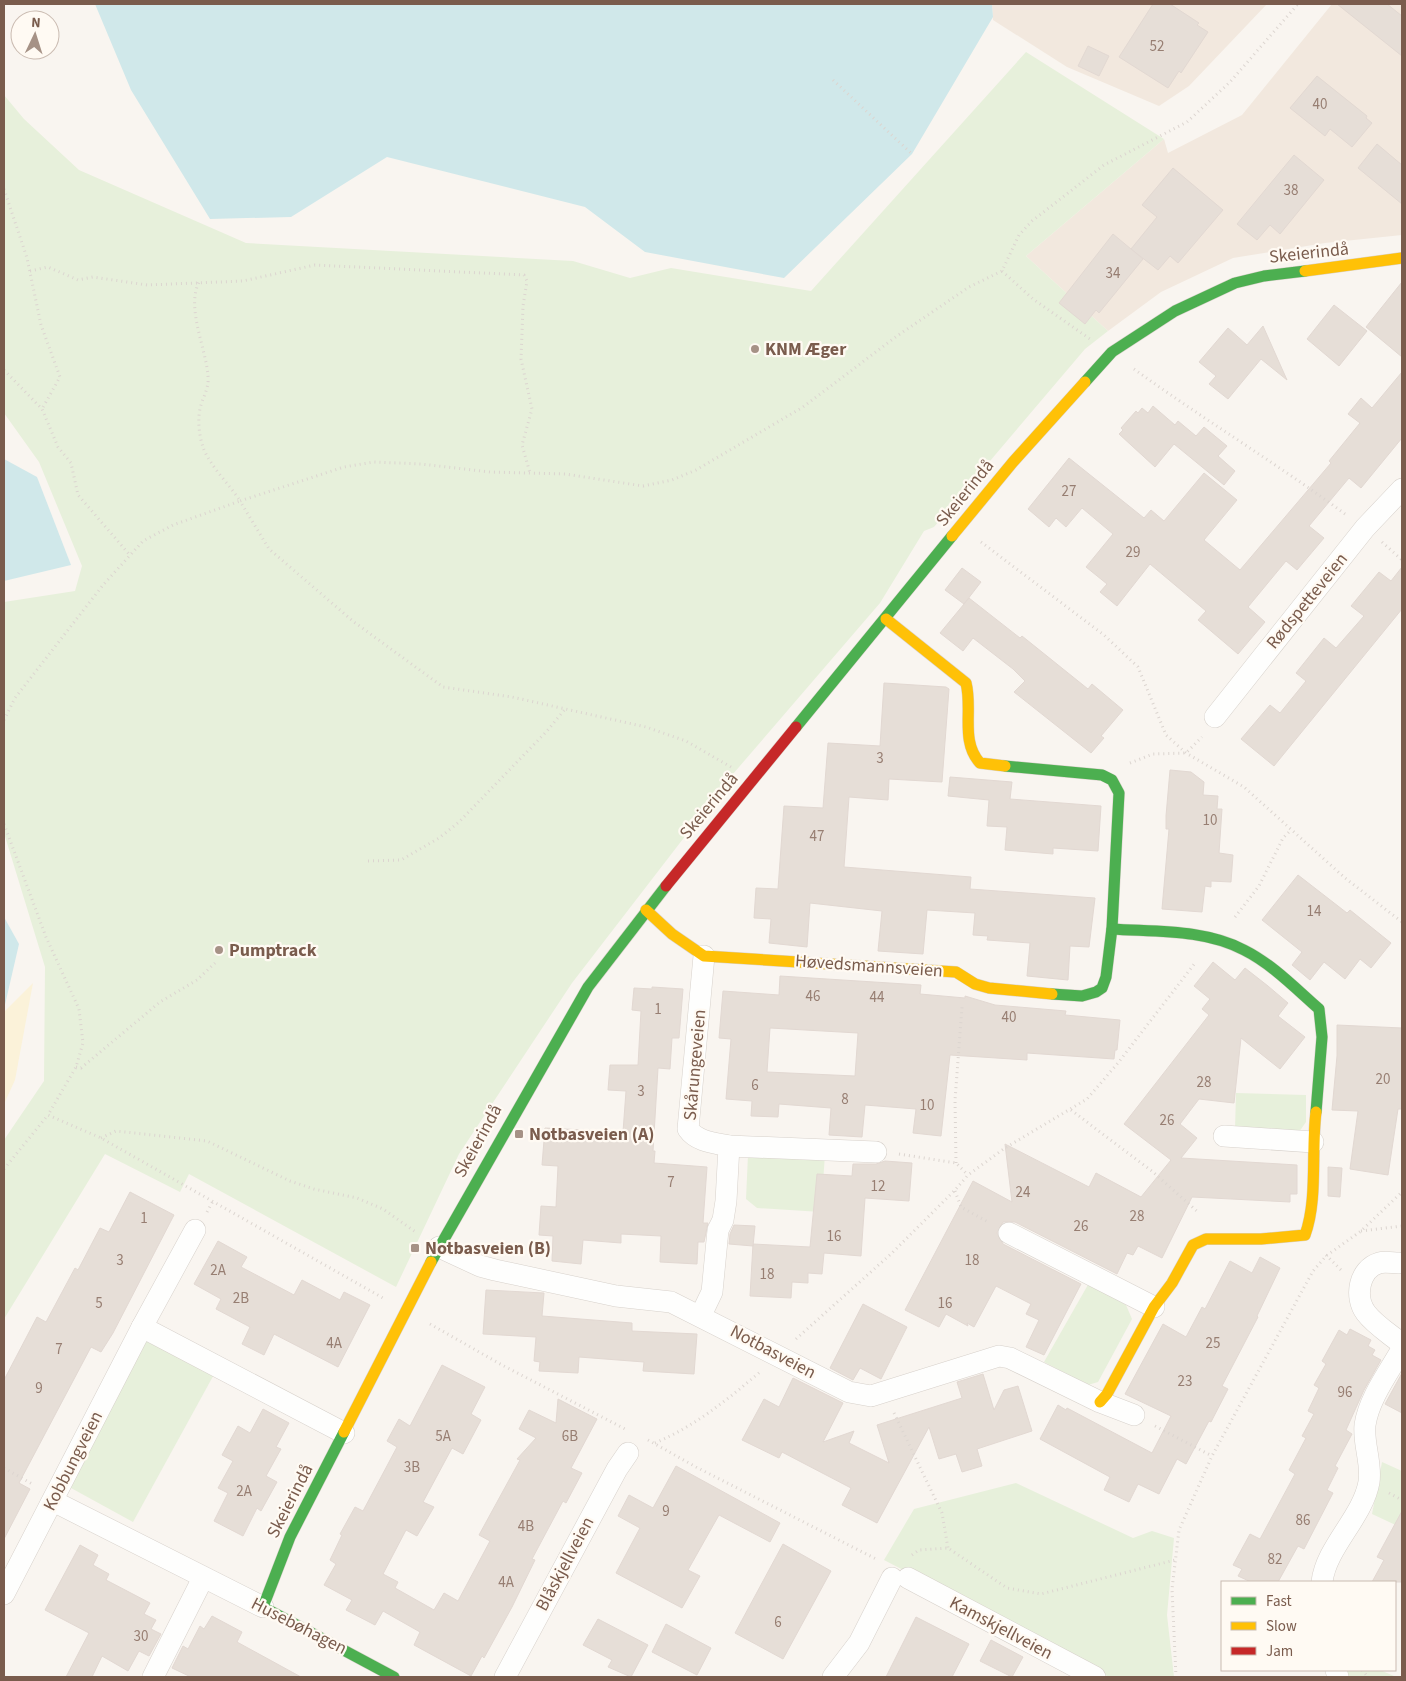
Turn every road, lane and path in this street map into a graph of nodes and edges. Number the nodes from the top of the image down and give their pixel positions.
1 (1298, 4) edge
2 (833, 80) dead end
3 (912, 154) dead end
4 (4, 189) edge
5 (1402, 258) edge
6 (30, 271) junction
7 (1002, 271) junction
8 (199, 281) junction
9 (1112, 352) junction
10 (4, 370) edge
11 (42, 410) junction
12 (530, 473) junction
13 (1402, 489) edge
14 (240, 501) junction
15 (959, 528) junction
16 (1365, 528) junction
17 (129, 554) junction
18 (1402, 560) edge
19 (886, 619) junction
20 (566, 708) junction
21 (1215, 717) joint
22 (4, 720) edge
23 (1186, 753) junction
24 (1112, 780) junction
25 (754, 781) junction
26 (4, 824) edge
27 (1291, 830) junction
28 (368, 861) dead end
29 (646, 910) junction
30 (1402, 922) edge
31 (1112, 929) junction
32 (1214, 939) junction
33 (704, 956) junction
34 (215, 963) dead end
35 (963, 997) dead end
36 (76, 1067) junction
37 (1071, 1110) junction
38 (48, 1115) junction
39 (1224, 1136) dead end
40 (101, 1138) junction
41 (1312, 1142) junction
42 (729, 1146) junction
43 (876, 1152) joint
44 (956, 1163) junction
45 (4, 1169) edge
46 (968, 1174) junction
47 (955, 1190) junction
48 (1402, 1192) edge
49 (407, 1226) dead end
50 (1402, 1226) edge
51 (195, 1230) dead end
52 (1361, 1231) junction
53 (1010, 1233) joint
54 (1206, 1239) junction
55 (439, 1248) junction
56 (1399, 1262) dead end
57 (1154, 1307) junction
58 (406, 1310) junction
59 (701, 1315) junction
60 (142, 1327) junction
61 (1402, 1344) edge
62 (1402, 1349) edge
63 (778, 1356) junction
64 (884, 1392) junction
65 (1100, 1402) junction
66 (1134, 1415) joint
67 (344, 1433) junction
68 (634, 1441) junction
69 (655, 1444) junction
70 (1212, 1456) junction
71 (4, 1468) edge
72 (53, 1501) junction
73 (948, 1548) junction
74 (1175, 1560) junction
75 (899, 1575) junction
76 (203, 1578) junction
77 (1322, 1581) edge
78 (4, 1594) edge
79 (263, 1607) junction
80 (153, 1677) edge
81 (394, 1677) edge
82 (505, 1677) edge
83 (832, 1677) edge
84 (1095, 1677) edge
85 (1176, 1677) edge

1 - 7 path
2 - 3 path
4 - 6 path
5 - 9 street, Skeierindå
6 - 8 path
6 - 11 path
7 - 9 path
7 - 12 path
8 - 12 path
8 - 14 path
9 - 15 street, Skeierindå
9 - 16 path
10 - 11 path
11 - 17 path
12 - 14 path
13 - 16 street, Rødspetteveien
14 - 17 path
14 - 20 path
15 - 19 street, Skeierindå
15 - 23 path
16 - 18 path
16 - 21 street, Rødspetteveien
17 - 22 path
19 - 24 street
19 - 25 street, Skeierindå
20 - 25 path
20 - 28 path
21 - 23 path
23 - 24 path
23 - 27 path
24 - 31 street, Høvedsmannsveien
25 - 29 street, Skeierindå
26 - 36 path
27 - 30 path
27 - 32 path
29 - 33 street
29 - 55 street, Skeierindå
31 - 32 street
31 - 33 street, Høvedsmannsveien
32 - 37 path
32 - 41 street
33 - 42 street, Skårungeveien
34 - 36 path
35 - 44 path
36 - 38 path
37 - 46 path
37 - 54 path
38 - 40 path
38 - 45 path
39 - 41 street
40 - 49 path
40 - 58 path
41 - 54 street
42 - 43 street, Skårungeveien
42 - 59 street
43 - 44 path
44 - 46 path
46 - 47 path
47 - 53 path
47 - 63 path
48 - 52 path
50 - 52 path
51 - 60 street, Kobbungveien
52 - 70 path
53 - 57 street
54 - 57 street
55 - 58 street, Skeierindå
55 - 59 street, Notbasveien
56 - 61 street
57 - 65 street
58 - 67 street, Skeierindå
58 - 68 path
59 - 63 street, Notbasveien
60 - 67 street
60 - 72 street, Kobbungveien
62 - 77 street
63 - 64 street, Notbasveien
63 - 69 path
64 - 65 street, Notbasveien
64 - 73 path
65 - 66 street, Notbasveien
66 - 70 path
67 - 79 street, Skeierindå
68 - 69 path
68 - 82 street, Blåskjellveien
69 - 75 path
70 - 74 path
71 - 72 path
72 - 76 street, Husebøhagen
72 - 78 street, Kobbungveien
73 - 74 path
73 - 75 path
74 - 85 path
75 - 83 street
75 - 84 street, Kamskjellveien
76 - 79 street, Husebøhagen
76 - 80 street
79 - 81 street, Husebøhagen

